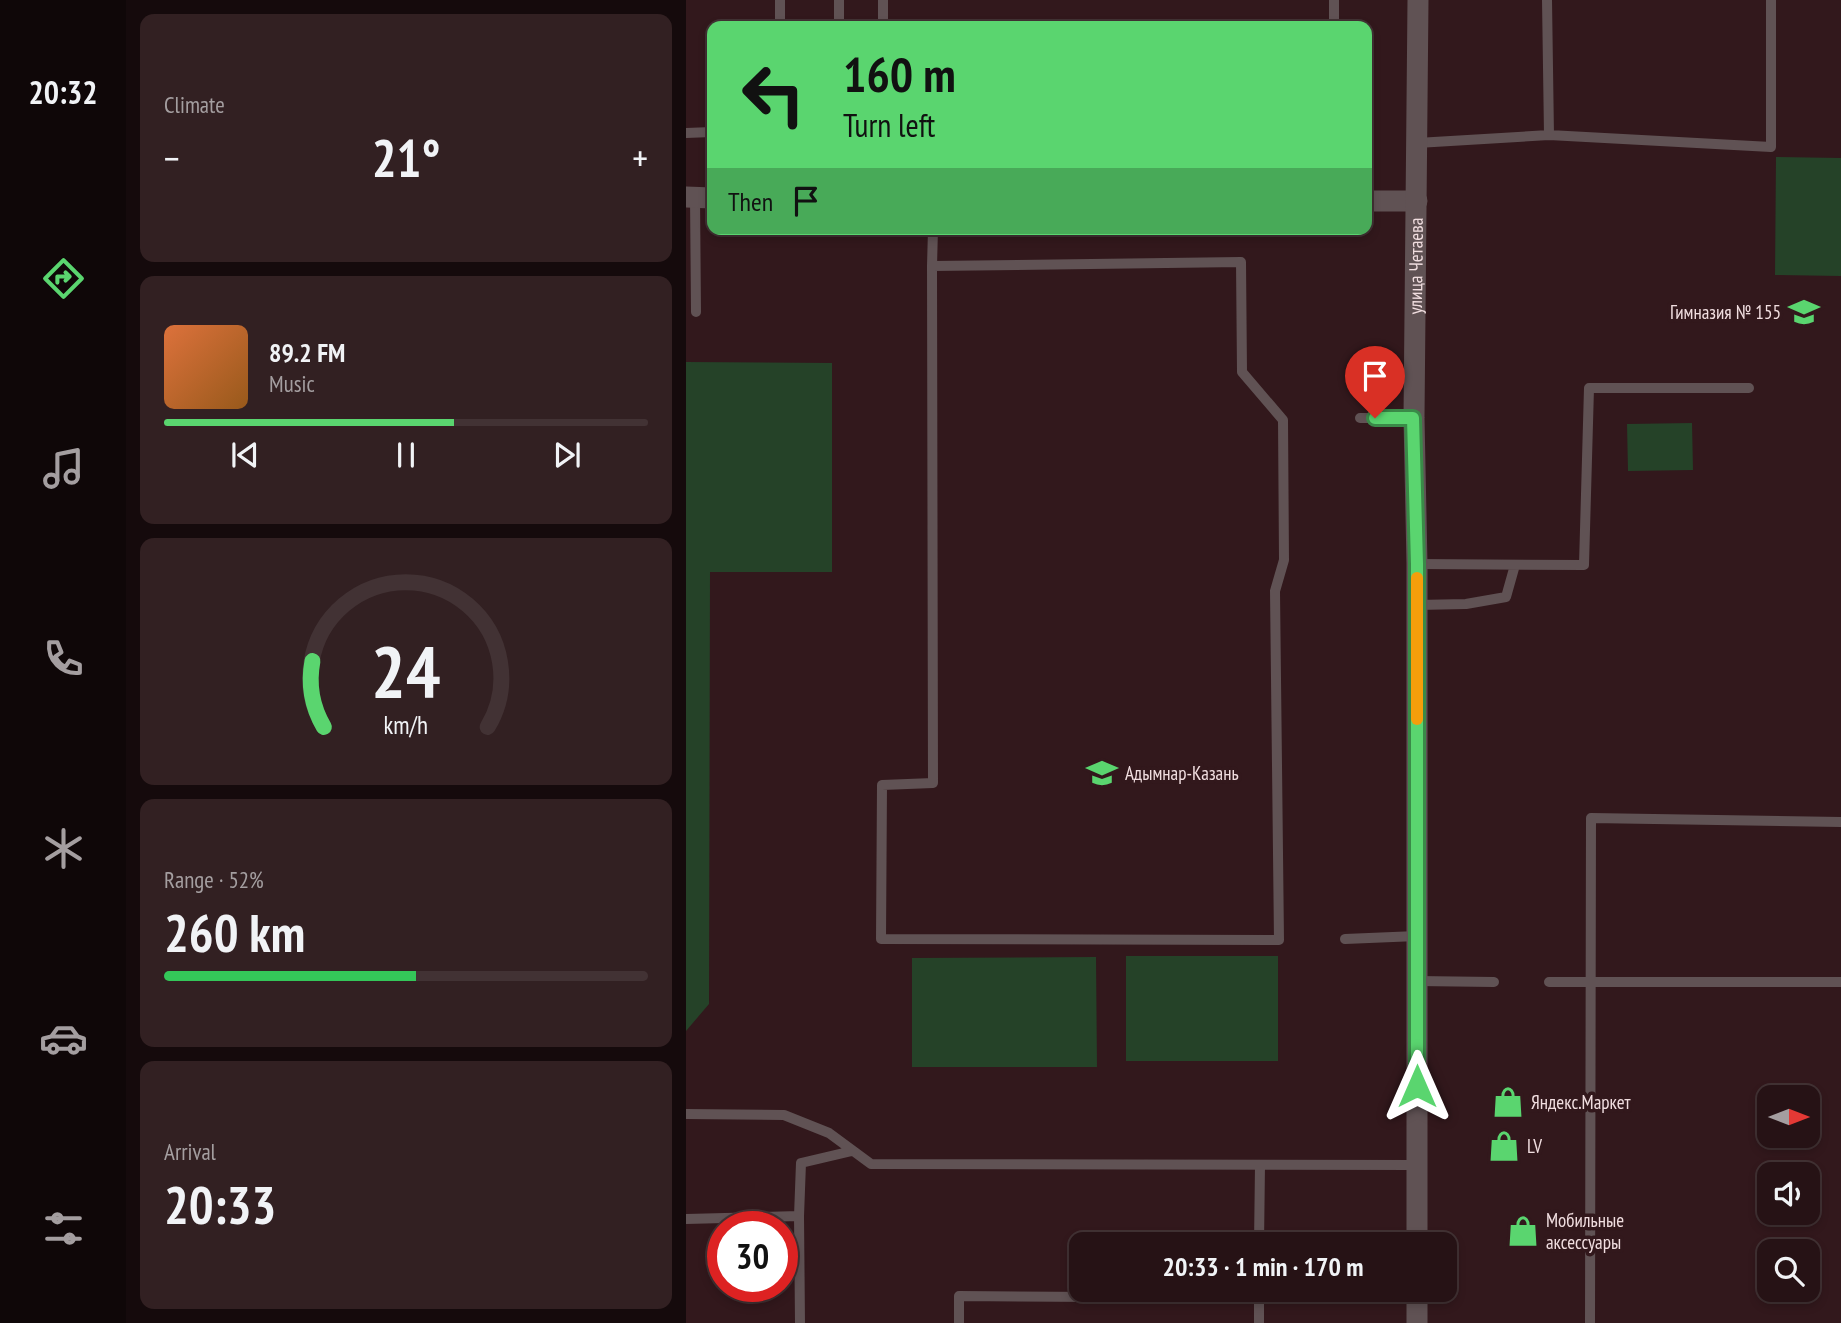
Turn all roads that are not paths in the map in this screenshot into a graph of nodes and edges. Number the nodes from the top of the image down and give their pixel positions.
1 (780, 0) edge
2 (839, 0) edge
3 (883, 0) edge
4 (1334, 0) edge
5 (1418, 0) edge
6 (1547, 0) edge
7 (1772, 0) edge
8 (780, 21) edge
9 (839, 21) edge
10 (883, 21) edge
11 (1334, 21) edge
12 (686, 132) edge
13 (707, 132) edge
14 (1549, 135) junction
15 (1417, 143) junction
16 (698, 197) edge
17 (1372, 201) edge
18 (1417, 201) junction
19 (933, 235) edge
20 (932, 266) junction
21 (696, 312) dead end
22 (1749, 388) dead end
23 (1360, 418) dead end
24 (1413, 418) junction
25 (1417, 564) junction
26 (1515, 565) junction
27 (1417, 606) junction
28 (1841, 822) edge
29 (1417, 936) junction
30 (1345, 939) dead end
31 (1417, 981) junction
32 (1494, 982) dead end
33 (1549, 982) dead end
34 (1590, 982) junction
35 (1841, 982) edge
36 (686, 1114) edge
37 (852, 1151) junction
38 (1260, 1165) junction
39 (1417, 1165) junction
40 (799, 1216) junction
41 (686, 1219) edge
42 (1259, 1232) edge
43 (1417, 1232) edge
44 (1069, 1295) edge
45 (1259, 1302) edge
46 (1417, 1302) edge
47 (800, 1323) edge
48 (959, 1323) edge
49 (1259, 1323) edge
50 (1417, 1323) edge
51 (1590, 1323) edge

1 - 8 lane
2 - 9 lane
3 - 10 lane
4 - 11 lane
5 - 15 street, улица Четаева
6 - 14 lane
7 - 14 lane
12 - 13 lane
14 - 15 lane
15 - 18 street, улица Четаева
16 - 21 lane
17 - 18 street
18 - 24 street, улица Четаева
19 - 20 lane
20 - 20 lane
22 - 26 lane
23 - 24 lane
24 - 25 street, улица Четаева
25 - 26 lane
25 - 27 street, улица Четаева
26 - 27 lane
27 - 29 street, улица Четаева
28 - 34 lane
29 - 30 lane
29 - 31 street, улица Четаева
31 - 32 lane
31 - 39 street, улица Четаева
33 - 34 lane
34 - 35 lane
34 - 51 lane
36 - 37 lane
37 - 38 lane
37 - 40 lane
38 - 39 lane
38 - 42 lane
39 - 43 street, улица Четаева
40 - 41 lane
40 - 47 lane
44 - 48 lane
45 - 49 lane
46 - 50 street

